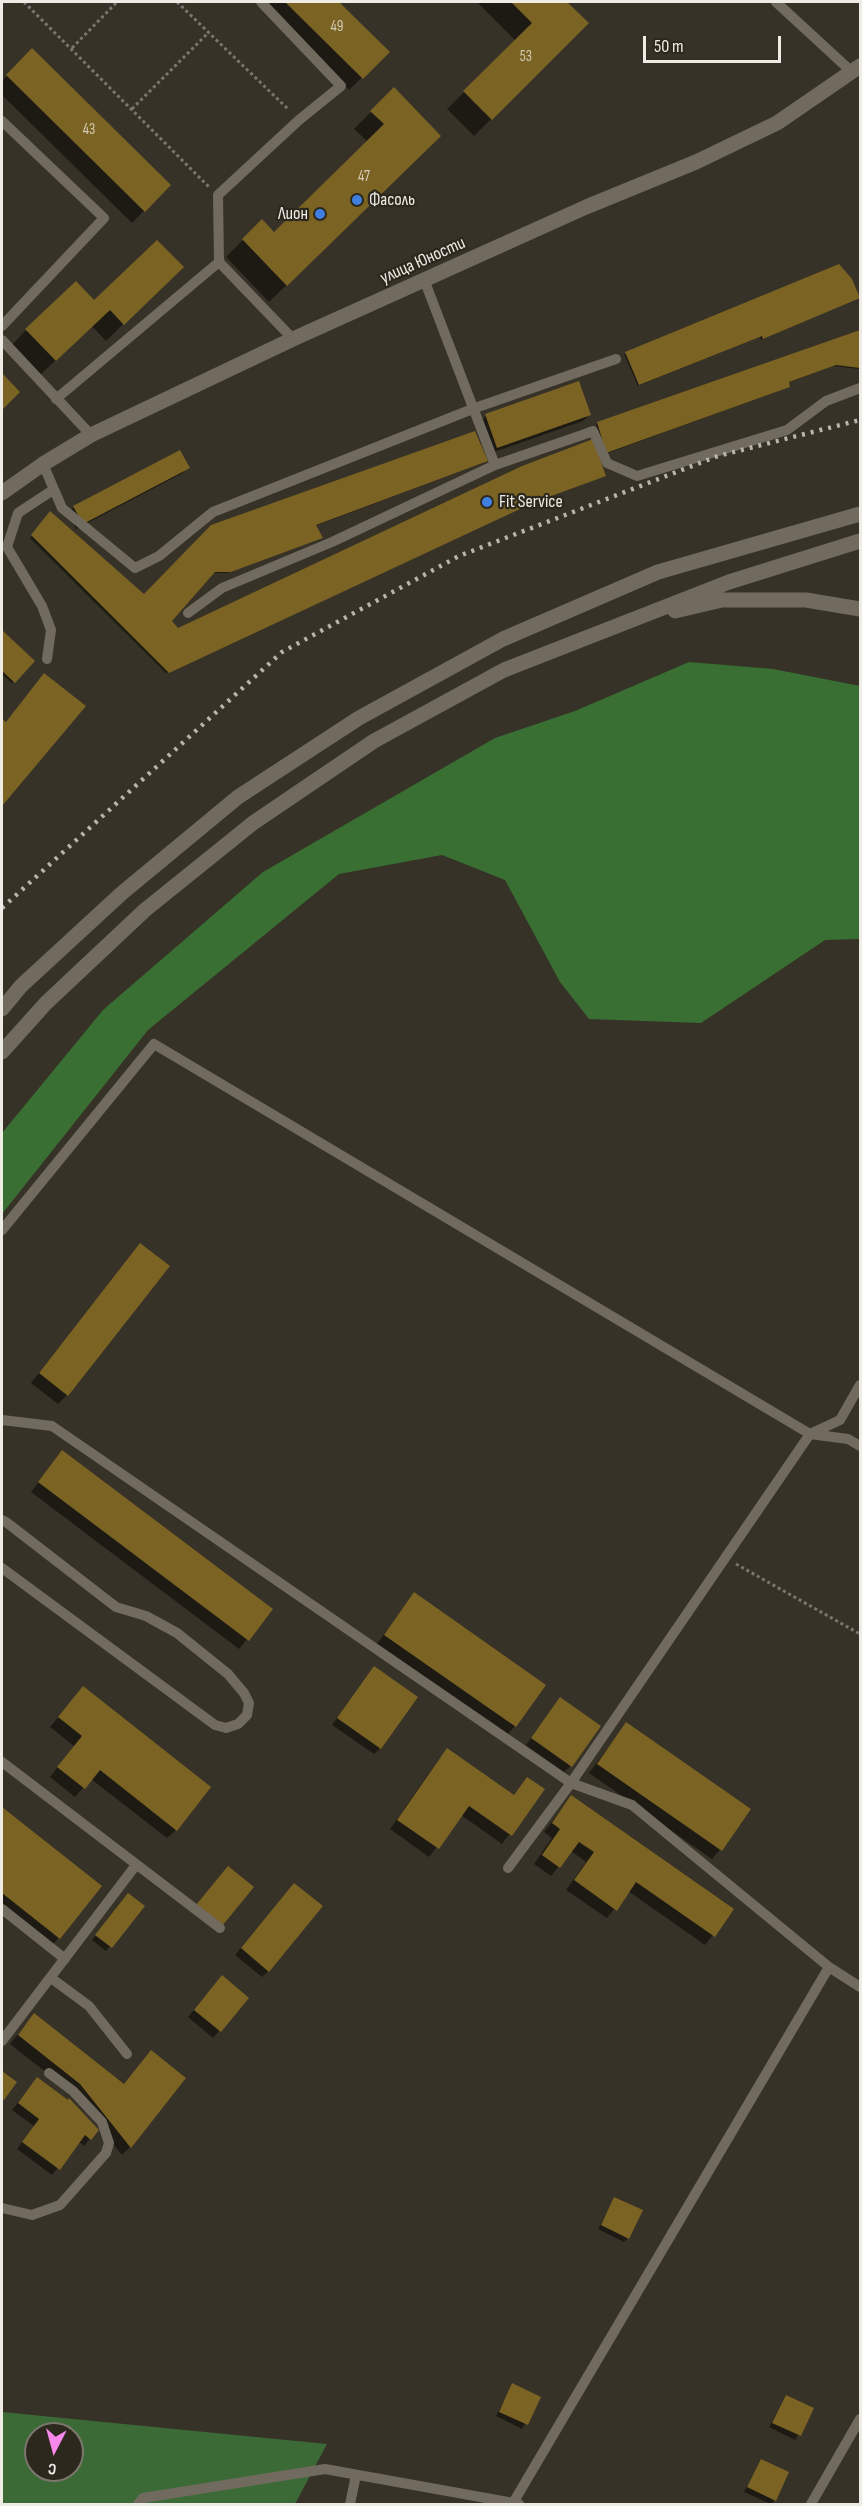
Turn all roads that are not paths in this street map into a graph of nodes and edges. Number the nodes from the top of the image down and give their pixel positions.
1 (261, 2) edge
2 (779, 2) edge
3 (856, 69) edge
4 (2, 122) edge
5 (219, 262) junction
6 (425, 282) junction
7 (2, 326) edge
8 (293, 339) junction
9 (2, 340) edge
10 (616, 358) dead end
11 (861, 388) edge
12 (56, 399) junction
13 (475, 408) junction
14 (91, 435) junction
15 (44, 464) junction
16 (495, 465) junction
17 (53, 490) junction
18 (2, 493) edge
19 (861, 514) edge
20 (861, 541) edge
21 (861, 609) edge
22 (188, 614) dead end
23 (619, 624) junction
24 (47, 659) dead end
25 (2, 1009) edge
26 (2, 1052) edge
27 (2, 1230) edge
28 (861, 1385) edge
29 (2, 1420) edge
30 (810, 1434) junction
31 (861, 1446) edge
32 (2, 1520) edge
33 (2, 1568) edge
34 (2, 1762) edge
35 (571, 1783) junction
36 (136, 1865) junction
37 (508, 1868) dead end
38 (2, 1910) edge
39 (220, 1928) dead end
40 (65, 1959) junction
41 (829, 1967) junction
42 (51, 1978) junction
43 (861, 1988) edge
44 (2, 2041) edge
45 (127, 2054) dead end
46 (49, 2073) dead end
47 (2, 2208) edge
48 (861, 2420) edge
49 (356, 2475) junction
50 (516, 2504) edge
51 (138, 2505) edge
52 (350, 2505) edge
53 (811, 2505) edge

1 - 5 lane
2 - 3 lane
3 - 6 main road, улица Юности
4 - 7 lane
5 - 8 lane
5 - 12 lane
6 - 8 main road, улица Юности
6 - 13 lane
8 - 14 main road, улица Юности
9 - 12 lane
10 - 13 lane
11 - 16 lane
12 - 14 lane
13 - 16 lane
13 - 17 lane
14 - 15 main road, улица Юности
15 - 17 lane
15 - 18 main road, улица Юности
16 - 22 lane
17 - 24 lane
19 - 25 main road
20 - 23 main road
21 - 23 main road
23 - 26 main road
27 - 30 lane
28 - 30 lane
29 - 35 lane
30 - 31 lane
30 - 35 lane
32 - 33 lane
34 - 36 lane
35 - 37 lane
35 - 41 lane
36 - 39 lane
36 - 40 lane
38 - 40 lane
40 - 42 lane
41 - 43 lane
41 - 50 lane
42 - 44 lane
42 - 45 lane
46 - 47 lane
48 - 53 lane
49 - 50 lane
49 - 51 lane
49 - 52 lane

